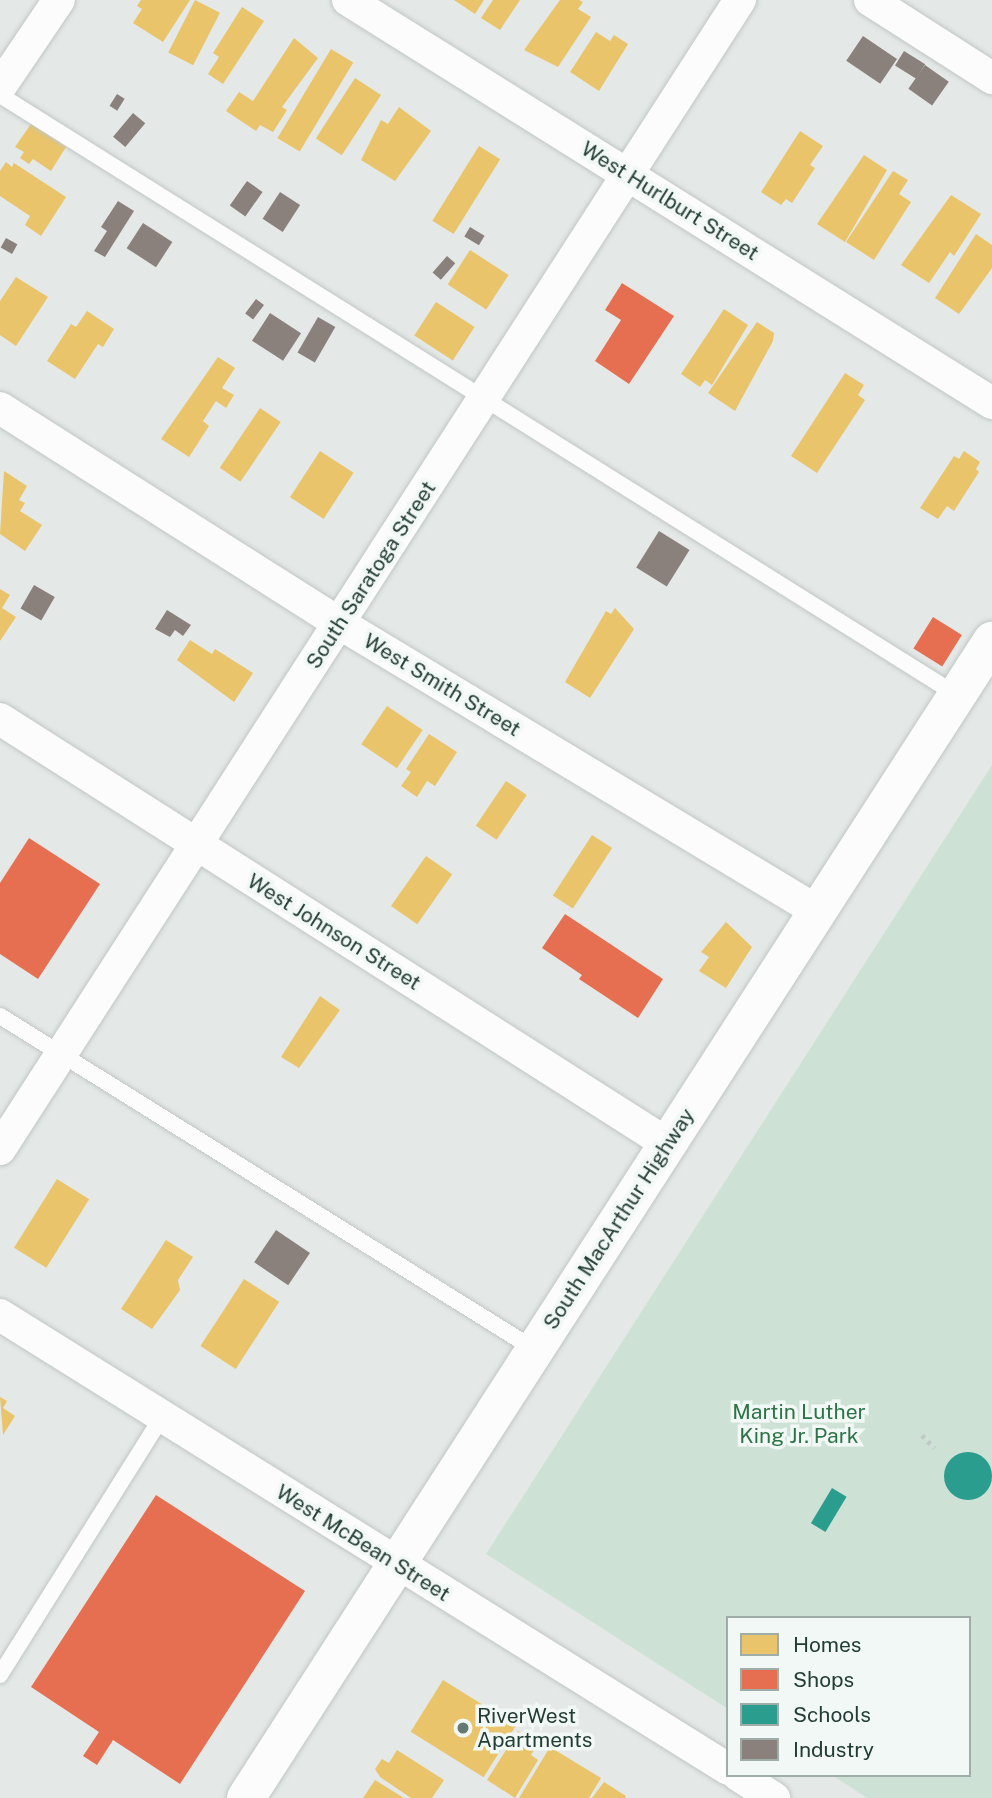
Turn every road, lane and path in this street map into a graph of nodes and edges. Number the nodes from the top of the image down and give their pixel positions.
1 (59, 0) edge
2 (348, 0) edge
3 (740, 0) edge
4 (878, 2) edge
5 (992, 78) edge
6 (0, 87) edge
7 (0, 95) edge
8 (630, 176) junction
9 (484, 401) junction
10 (992, 403) edge
11 (0, 408) edge
12 (339, 623) junction
13 (992, 641) edge
14 (957, 695) junction
15 (0, 719) edge
16 (196, 844) junction
17 (817, 911) junction
18 (0, 1016) edge
19 (61, 1054) junction
20 (668, 1144) junction
21 (0, 1149) edge
22 (0, 1315) edge
23 (534, 1349) junction
24 (162, 1417) junction
25 (922, 1435) dead end
26 (935, 1448) dead end
27 (397, 1564) junction
28 (0, 1675) edge
29 (726, 1774) edge
30 (737, 1781) edge
31 (246, 1798) edge
32 (774, 1798) edge

1 - 6 street
2 - 8 street, West Hurlburt Street
3 - 8 street, South Saratoga Street
4 - 5 street
7 - 9 lane
8 - 9 street, South Saratoga Street
8 - 10 street, West Hurlburt Street
9 - 12 street, South Saratoga Street
9 - 14 lane
11 - 12 street, West Smith Street
12 - 16 street, South Saratoga Street
12 - 17 street, West Smith Street
13 - 14 main road, South MacArthur Highway
14 - 17 main road, South MacArthur Highway
15 - 16 street, West Johnson Street
16 - 19 street, South Saratoga Street
16 - 20 street, West Johnson Street
17 - 20 main road, South MacArthur Highway
18 - 19 lane
19 - 21 street, South Saratoga Street
19 - 23 lane
20 - 23 main road, South MacArthur Highway
22 - 24 street, West McBean Street
23 - 27 main road, South MacArthur Highway
24 - 27 street, West McBean Street
24 - 28 lane
25 - 26 path
27 - 29 street, West McBean Street
27 - 31 main road, South MacArthur Highway
30 - 32 street, West McBean Street

